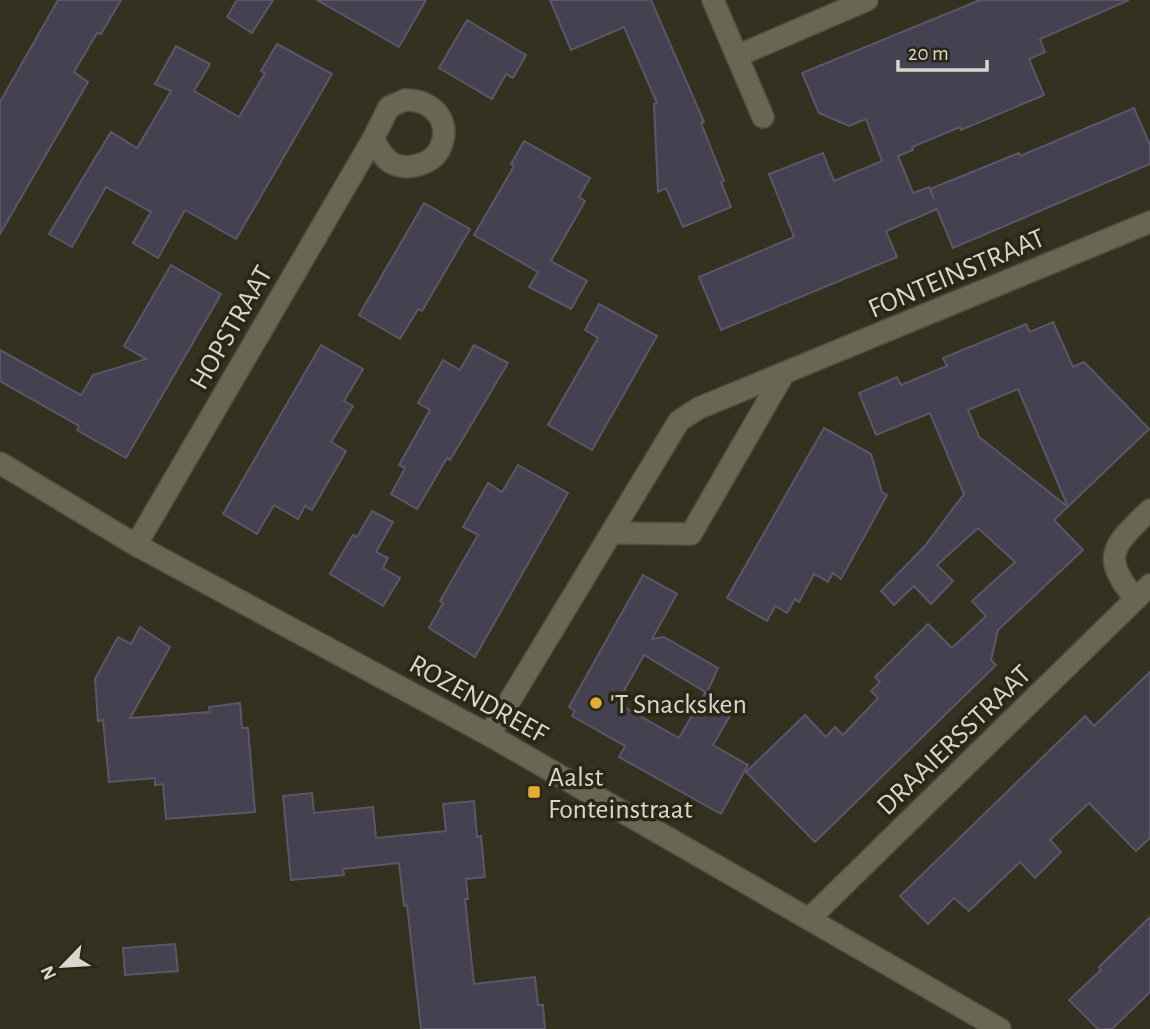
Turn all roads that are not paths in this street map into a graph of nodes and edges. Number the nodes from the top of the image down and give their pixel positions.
1 (713, 0) edge
2 (867, 0) edge
3 (737, 56) junction
4 (762, 117) dead end
5 (373, 139) dead end
6 (1150, 222) edge
7 (783, 375) junction
8 (0, 463) edge
9 (1150, 510) edge
10 (612, 533) junction
11 (136, 545) junction
12 (1143, 592) edge
13 (489, 734) junction
14 (809, 919) junction
15 (1000, 1029) edge

1 - 3 street
2 - 3 street
3 - 4 street
5 - 11 street, HOPSTRAAT
6 - 7 street, FONTEINSTRAAT
7 - 10 street, FONTEINSTRAAT
7 - 10 street
8 - 11 street, ROZENDREEF
9 - 12 street, DRAAIERSSTRAAT
10 - 13 street, FONTEINSTRAAT
11 - 13 street, ROZENDREEF
12 - 14 street, DRAAIERSSTRAAT
13 - 14 street, ROZENDREEF
14 - 15 street, ROZENDREEF

